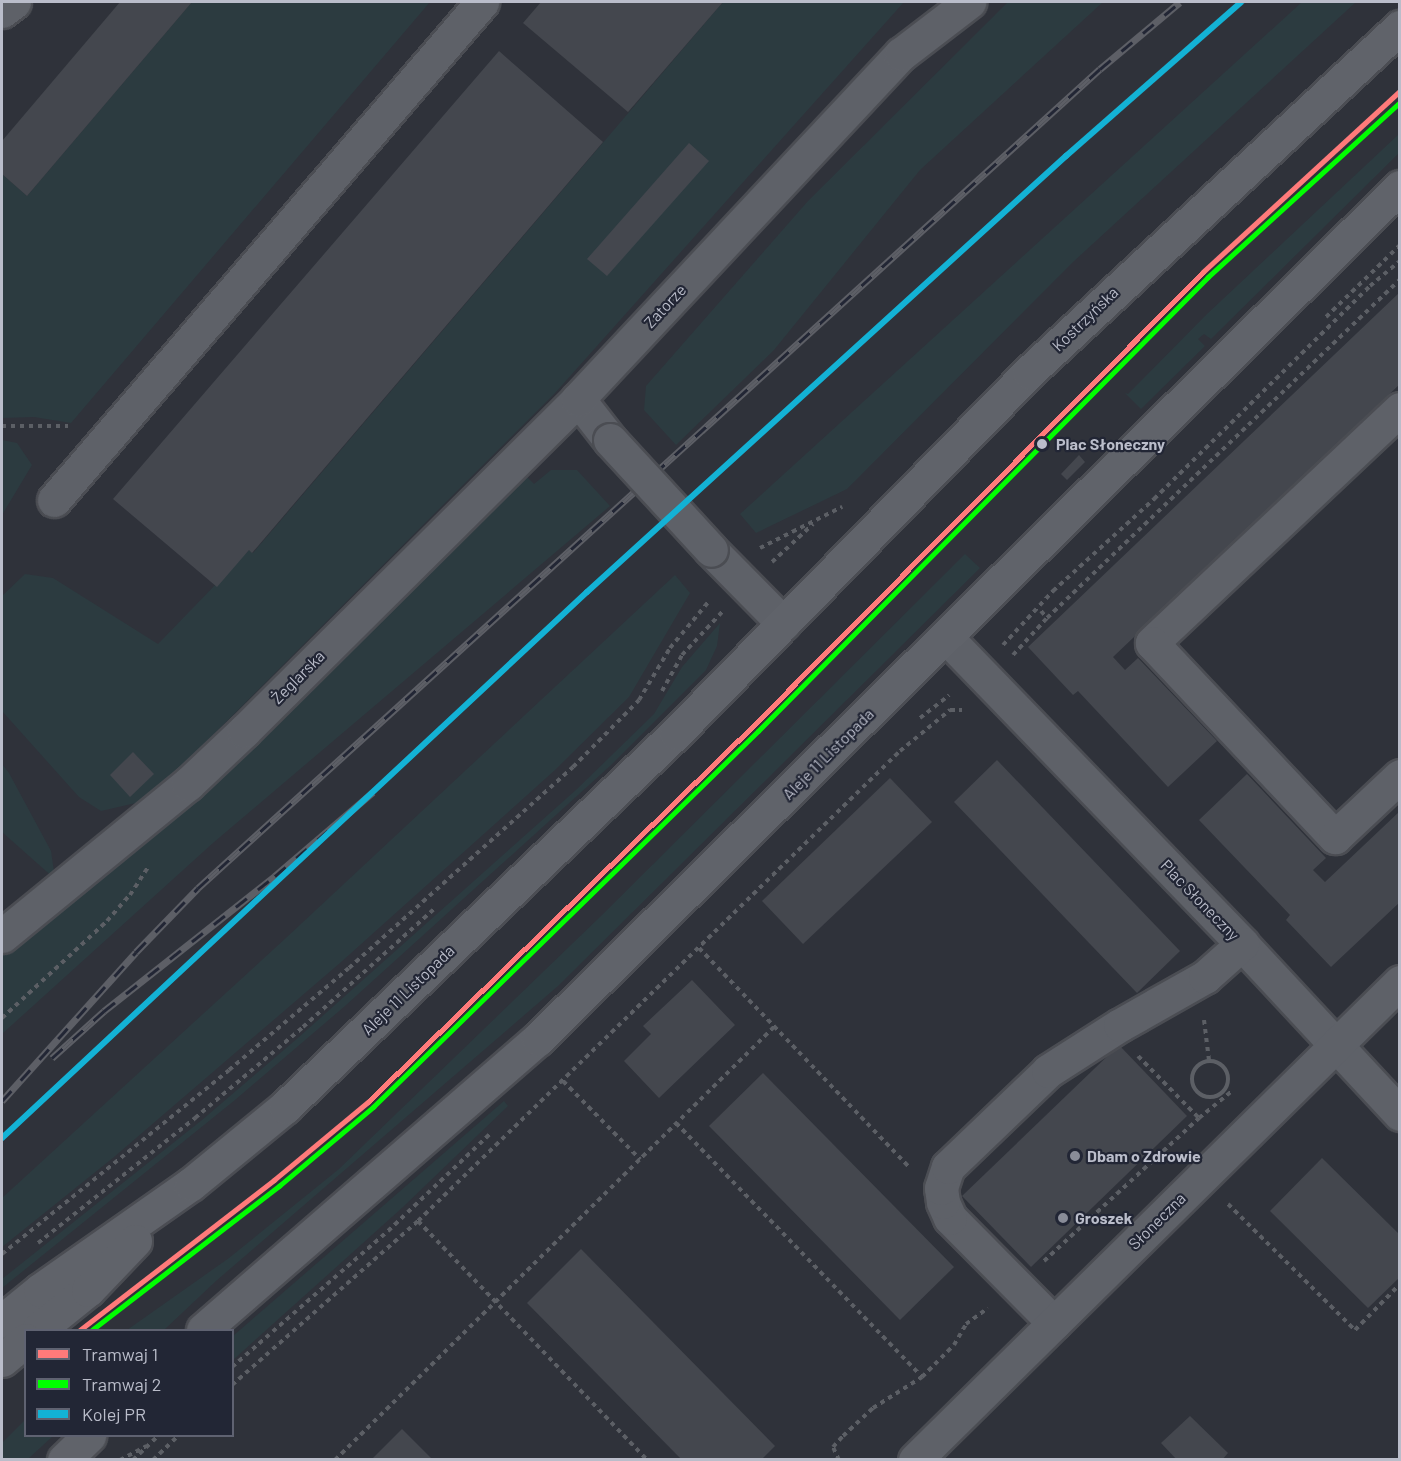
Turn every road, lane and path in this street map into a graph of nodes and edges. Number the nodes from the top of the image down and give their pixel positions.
1 (14, 2) edge
2 (969, 2) edge
3 (475, 4) edge
4 (2, 11) edge
5 (1400, 27) edge
6 (1400, 188) edge
7 (1400, 279) edge
8 (579, 399) junction
9 (1400, 409) edge
10 (2, 426) edge
11 (117, 426) junction
12 (54, 500) dead end
13 (740, 581) junction
14 (1041, 611) dead end
15 (1047, 618) junction
16 (783, 623) junction
17 (946, 637) junction
18 (991, 685) junction
19 (660, 693) dead end
20 (1400, 776) edge
21 (154, 858) dead end
22 (435, 908) dead end
23 (2, 936) edge
24 (1242, 944) junction
25 (699, 948) junction
26 (1400, 982) edge
27 (2, 1018) edge
28 (774, 1027) junction
29 (1112, 1030) junction
30 (1334, 1046) junction
31 (563, 1081) junction
32 (1212, 1097) junction
33 (1212, 1108) dead end
34 (1400, 1114) edge
35 (1199, 1118) dead end
36 (676, 1123) junction
37 (640, 1160) junction
38 (191, 1184) junction
39 (1225, 1201) dead end
40 (943, 1202) junction
41 (418, 1221) junction
42 (37, 1243) dead end
43 (2, 1254) edge
44 (1400, 1284) edge
45 (496, 1302) junction
46 (2, 1321) edge
47 (1054, 1323) junction
48 (39, 1329) edge
49 (204, 1329) edge
50 (24, 1343) edge
51 (2, 1360) edge
52 (922, 1377) dead end
53 (234, 1383) edge
54 (88, 1437) edge
55 (157, 1437) edge
56 (177, 1437) edge
57 (149, 1444) junction
58 (64, 1460) edge
59 (120, 1460) edge
60 (133, 1460) edge
61 (153, 1460) edge
62 (335, 1460) edge
63 (647, 1460) edge
64 (915, 1460) edge

1 - 4 street
2 - 8 street, Zatorze
3 - 11 street
5 - 16 main road, Kostrzyńska
6 - 17 main road
7 - 15 path
8 - 13 street, bridge
8 - 23 street, Żeglarska
9 - 20 street
10 - 11 path
11 - 12 street
13 - 13 path
13 - 16 street
13 - 19 path
13 - 43 path
14 - 15 path
15 - 18 path
16 - 38 main road, Aleje 11 Listopada
17 - 18 street, Plac Słoneczny
17 - 49 main road, Aleje 11 Listopada
18 - 24 street, Plac Słoneczny
18 - 25 path
21 - 27 path
22 - 42 path
24 - 29 street
24 - 30 street, Plac Słoneczny
25 - 28 path
25 - 31 path
26 - 30 street, Słoneczna
28 - 36 path
28 - 40 path
29 - 35 path
29 - 40 street
30 - 34 street, Plac Słoneczny
30 - 47 street, Słoneczna
31 - 37 path
31 - 41 path
32 - 32 path
32 - 33 path
36 - 37 path
36 - 52 path
37 - 45 path
38 - 46 main road, Aleje 11 Listopada
38 - 48 main road
39 - 44 path
40 - 47 street
41 - 45 path
41 - 53 path
45 - 62 path
45 - 63 path
47 - 64 street, Słoneczna
50 - 51 main road
54 - 58 main road
55 - 57 path
56 - 61 path
57 - 59 path
57 - 60 path

